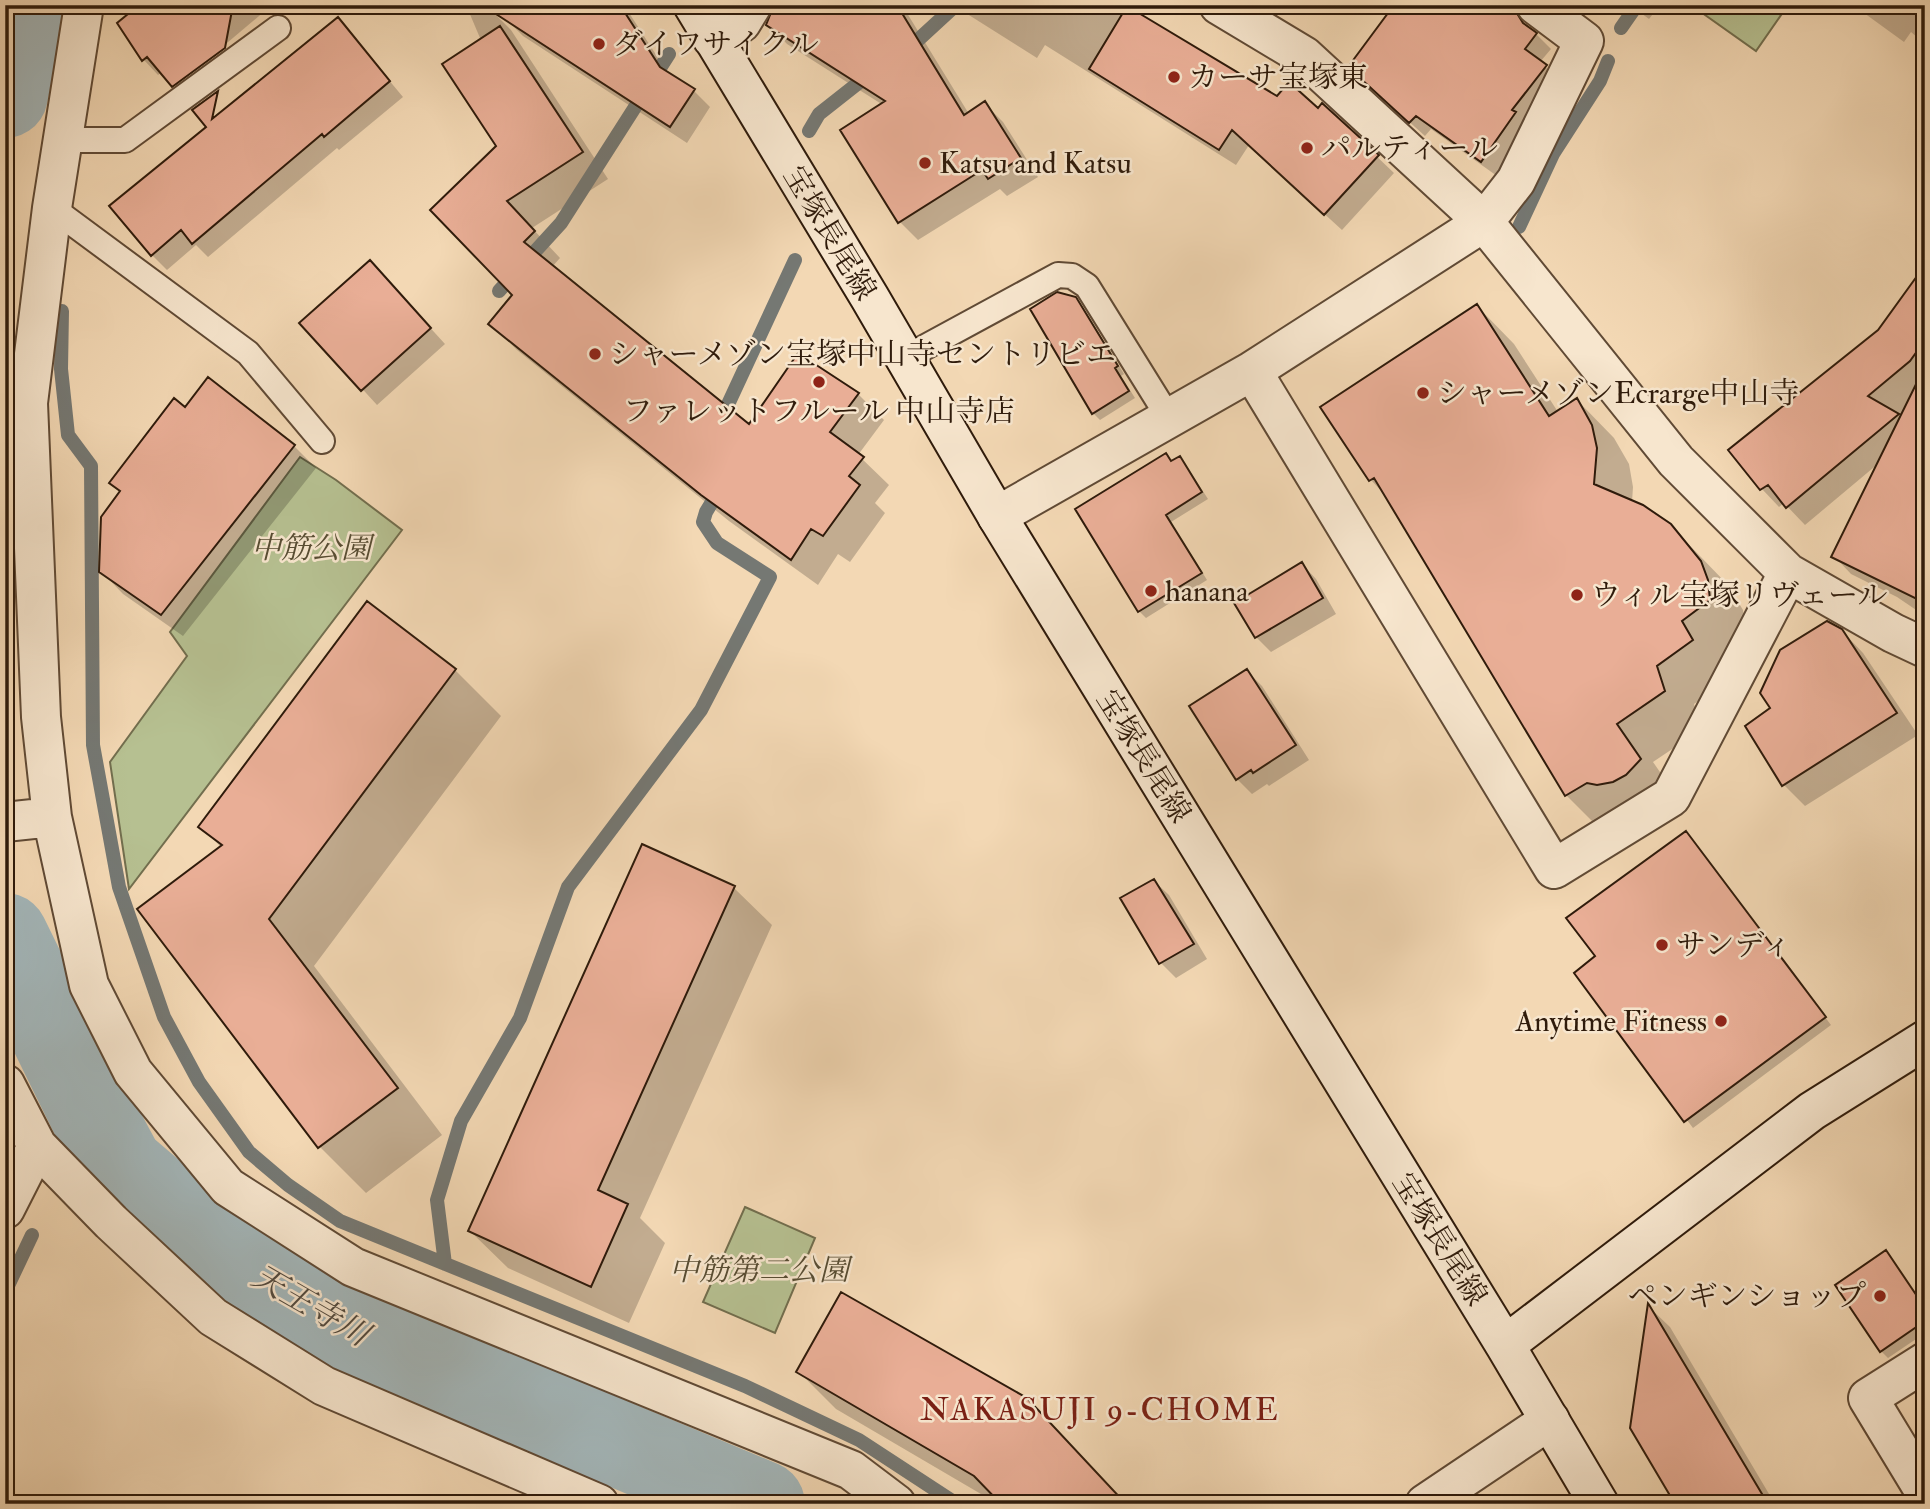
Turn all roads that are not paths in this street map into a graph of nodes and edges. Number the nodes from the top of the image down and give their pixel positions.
1 (83, 5) edge
2 (693, 5) edge
3 (751, 5) edge
4 (1219, 5) edge
5 (1536, 5) edge
6 (278, 28) dead end
7 (712, 38) junction
8 (62, 140) junction
9 (52, 208) junction
10 (1484, 222) junction
11 (905, 358) junction
12 (1252, 371) junction
13 (1169, 418) junction
14 (322, 441) dead end
15 (997, 516) junction
16 (1788, 573) junction
17 (1925, 648) edge
18 (30, 819) edge
19 (1925, 1040) edge
20 (5, 1084) edge
21 (37, 1146) junction
22 (5, 1209) edge
23 (1505, 1345) junction
24 (1925, 1362) edge
25 (1550, 1420) junction
26 (1925, 1492) edge
27 (598, 1504) edge
28 (896, 1504) edge
29 (1425, 1504) edge
30 (1598, 1504) edge

1 - 8 street
2 - 7 street, 宝塚長尾線
3 - 7 street
4 - 10 street
5 - 10 street
6 - 8 lane
7 - 11 street, 宝塚長尾線
8 - 9 street
9 - 14 lane
9 - 18 street
10 - 12 street
10 - 16 street
11 - 13 lane
11 - 15 street, 宝塚長尾線
12 - 13 street
12 - 16 street
13 - 15 street
15 - 23 street, 宝塚長尾線
16 - 17 street
18 - 28 street
19 - 23 street
20 - 21 street
21 - 22 street
21 - 27 street
23 - 25 street, 宝塚長尾線
24 - 26 street
25 - 29 street
25 - 30 street, 宝塚長尾線

